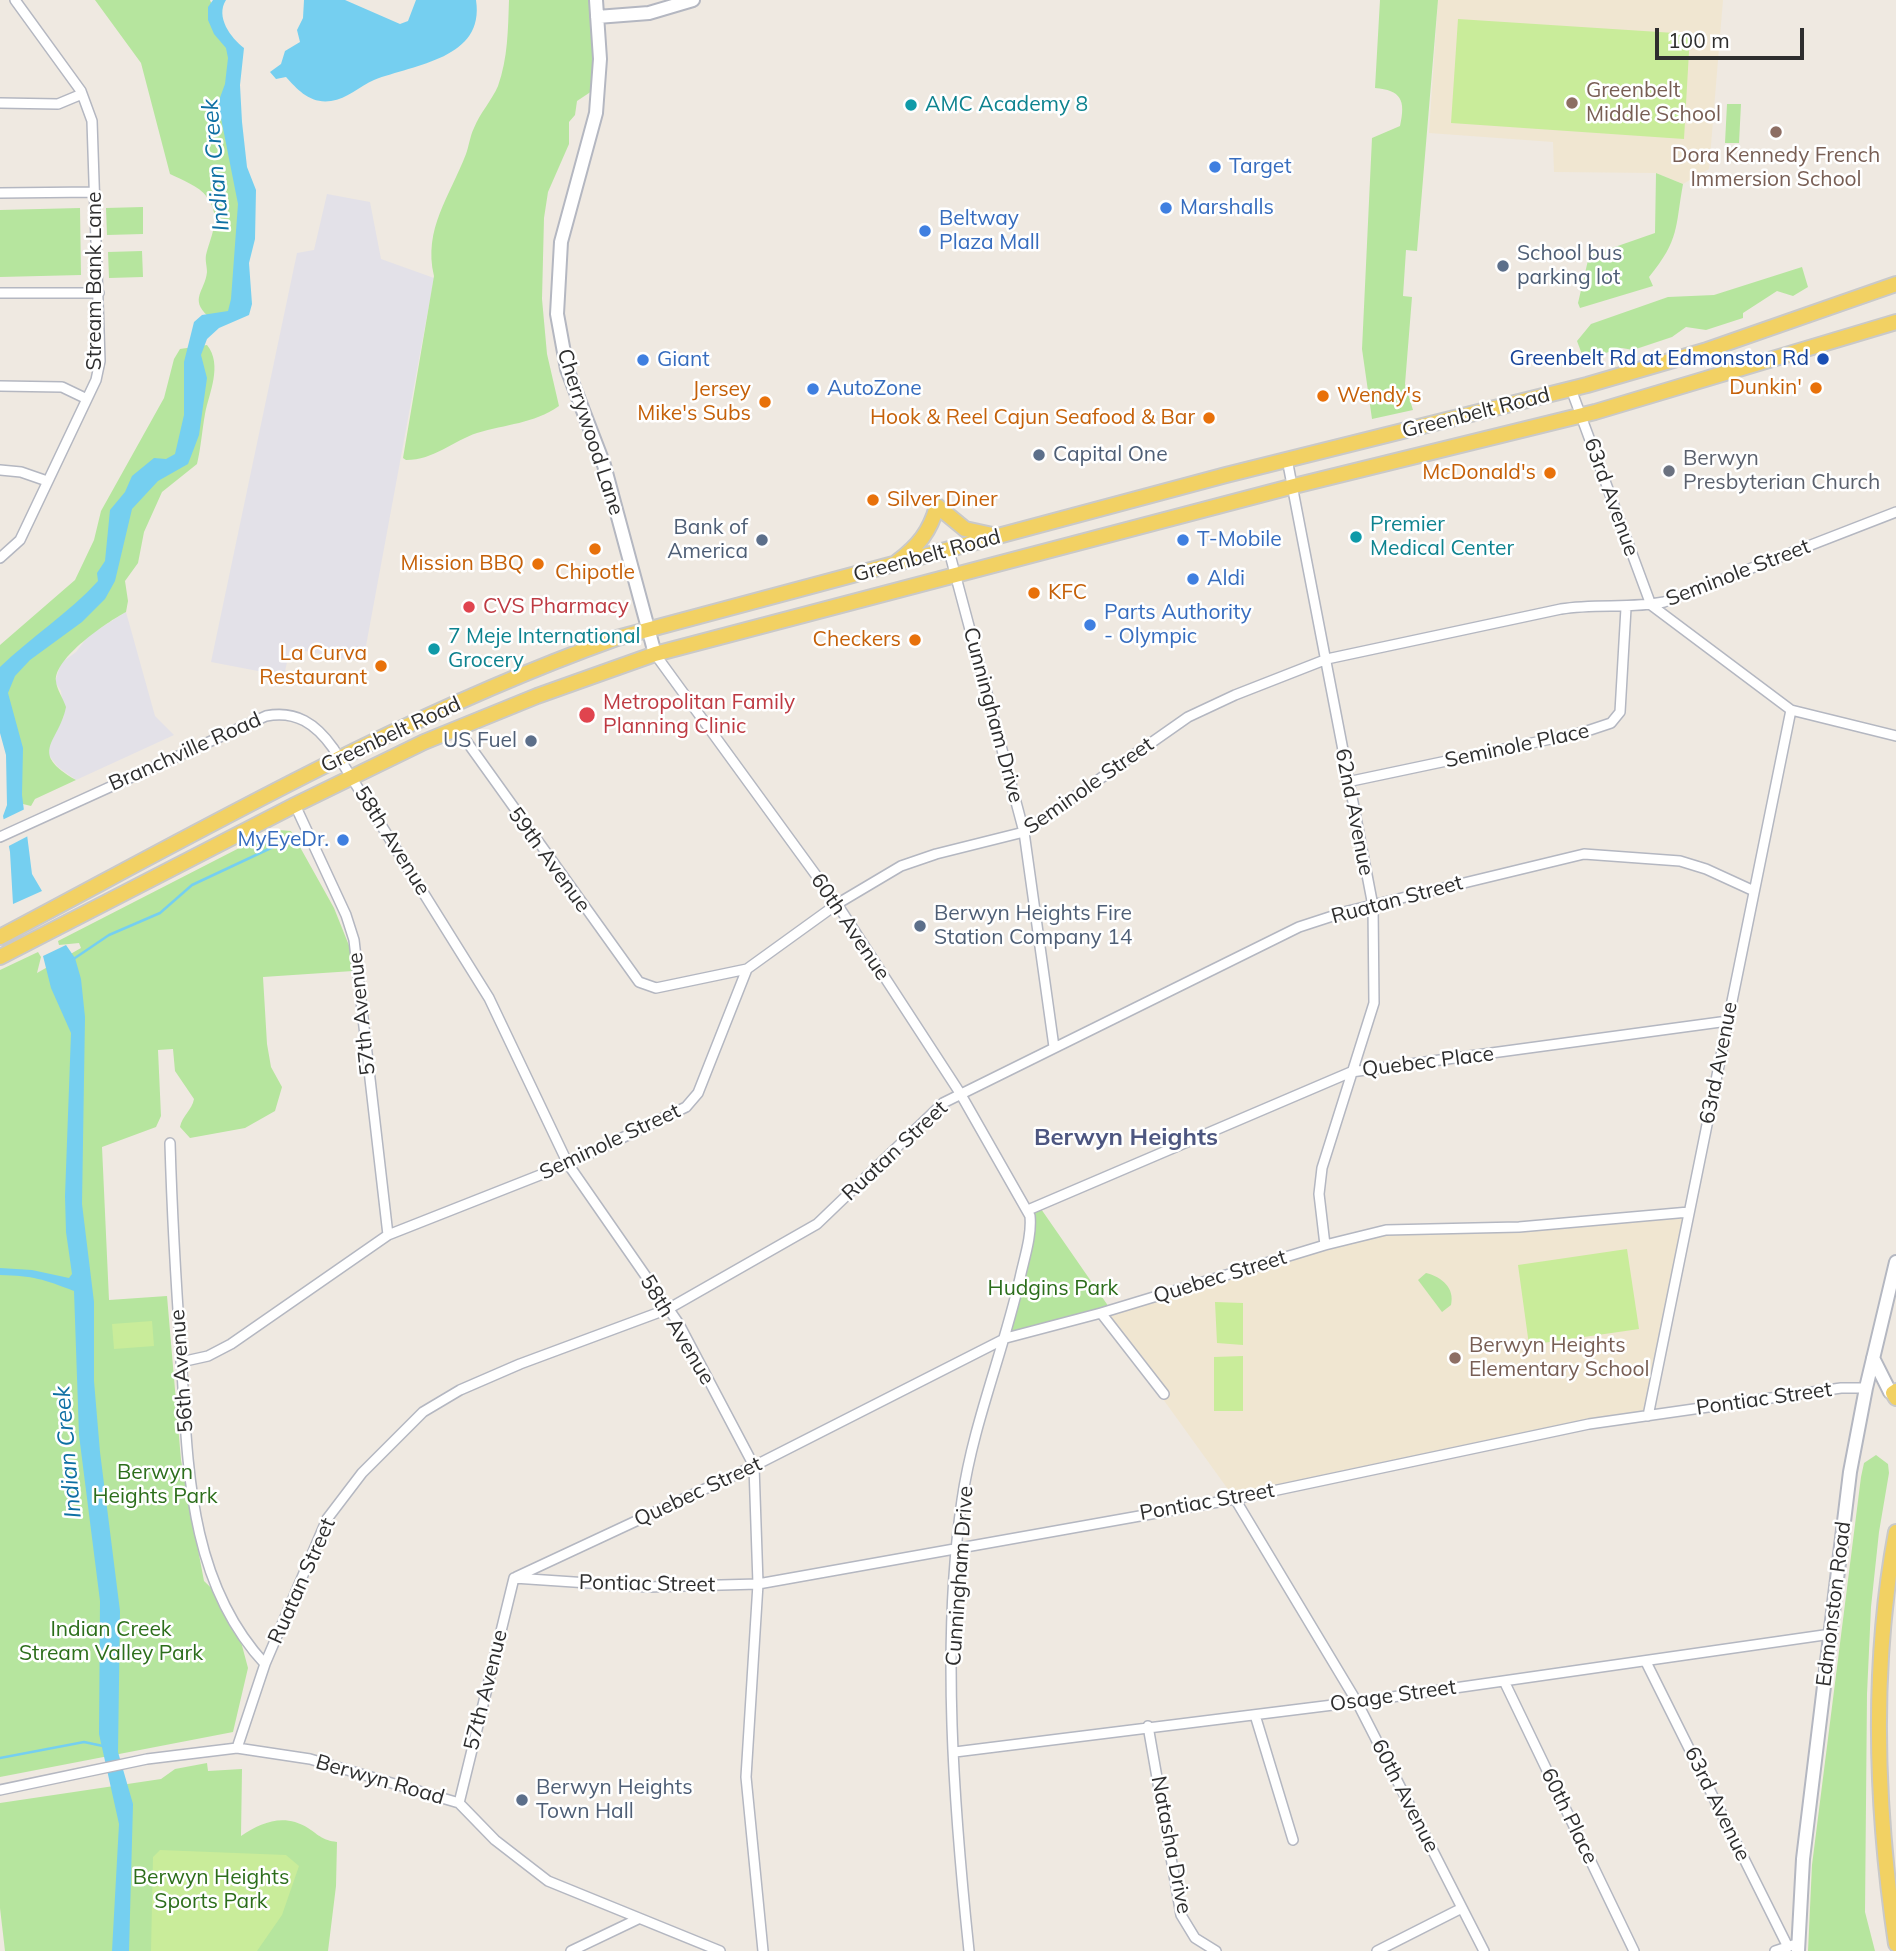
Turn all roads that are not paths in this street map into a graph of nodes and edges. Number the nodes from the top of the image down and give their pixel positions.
1 (15, 0) edge
2 (596, 0) edge
3 (693, 0) edge
4 (597, 17) junction
5 (82, 94) junction
6 (0, 103) edge
7 (95, 192) junction
8 (0, 193) edge
9 (1896, 284) edge
10 (0, 293) edge
11 (99, 293) junction
12 (1896, 322) edge
13 (0, 386) edge
14 (1571, 389) junction
15 (87, 399) junction
16 (1581, 416) junction
17 (1287, 459) junction
18 (0, 470) edge
19 (47, 481) junction
20 (1294, 485) junction
21 (1896, 512) edge
22 (1004, 536) junction
23 (949, 551) junction
24 (0, 558) edge
25 (891, 566) junction
26 (955, 573) junction
27 (1651, 605) junction
28 (1626, 608) junction
29 (648, 629) junction
30 (655, 654) junction
31 (1327, 659) junction
32 (1791, 710) junction
33 (457, 728) junction
34 (1896, 736) edge
35 (339, 757) junction
36 (352, 777) junction
37 (1347, 782) junction
38 (295, 805) junction
39 (1024, 832) junction
40 (0, 836) edge
41 (1754, 891) junction
42 (837, 904) junction
43 (1373, 906) junction
44 (4, 933) edge
45 (0, 957) edge
46 (747, 969) junction
47 (1728, 1021) junction
48 (1054, 1047) junction
49 (1351, 1072) junction
50 (960, 1093) junction
51 (170, 1143) dead end
52 (568, 1164) junction
53 (1028, 1210) junction
54 (1689, 1212) junction
55 (387, 1234) junction
56 (1325, 1244) junction
57 (1896, 1262) edge
58 (668, 1309) junction
59 (1101, 1313) junction
60 (1006, 1338) junction
61 (1873, 1357) junction
62 (181, 1362) junction
63 (1866, 1388) junction
64 (1894, 1393) edge
65 (1164, 1394) dead end
66 (1648, 1416) junction
67 (754, 1466) junction
68 (1235, 1499) junction
69 (1896, 1532) edge
70 (957, 1550) junction
71 (514, 1578) junction
72 (758, 1584) junction
73 (1830, 1634) junction
74 (1646, 1662) junction
75 (265, 1664) junction
76 (1504, 1681) junction
77 (1357, 1702) junction
78 (1255, 1715) junction
79 (1149, 1726) junction
80 (237, 1748) junction
81 (955, 1752) junction
82 (0, 1790) edge
83 (459, 1802) junction
84 (1293, 1840) dead end
85 (1462, 1908) junction
86 (638, 1919) junction
87 (1896, 1944) edge
88 (1795, 1947) edge
89 (571, 1951) edge
90 (720, 1951) edge
91 (762, 1951) edge
92 (970, 1951) edge
93 (1216, 1951) edge
94 (1377, 1951) edge
95 (1484, 1951) edge
96 (1634, 1951) edge
97 (1775, 1951) edge

1 - 5 street, Stream Bank Lane
2 - 4 street, Cherrywood Lane
3 - 4 street
4 - 29 street, Cherrywood Lane
5 - 6 street
5 - 7 street, Stream Bank Lane
7 - 8 street
7 - 11 street, Stream Bank Lane
9 - 14 main road, Greenbelt Road
10 - 11 street
11 - 15 street, Stream Bank Lane
12 - 16 main road, Greenbelt Road
13 - 15 street
14 - 16 street, 63rd Avenue
14 - 17 main road, Greenbelt Road
15 - 19 street, Stream Bank Lane
16 - 20 main road, Greenbelt Road
16 - 27 street, 63rd Avenue
17 - 20 street, 62nd Avenue
17 - 22 main road, Greenbelt Road
18 - 19 street
19 - 24 street, Stream Bank Lane
20 - 26 main road, Greenbelt Road
20 - 31 street, 62nd Avenue
21 - 27 street, Seminole Street
22 - 23 main road, Greenbelt Road
22 - 25 main road
23 - 25 main road, Greenbelt Road
23 - 26 street, Cunningham Drive
25 - 29 main road, Greenbelt Road
26 - 30 main road, Greenbelt Road
26 - 39 street, Cunningham Drive
27 - 28 street, Seminole Street
27 - 32 street
28 - 31 street, Seminole Street
28 - 37 street, Seminole Place
29 - 30 street, Cherrywood Lane
29 - 35 main road, Greenbelt Road
30 - 33 main road, Greenbelt Road
30 - 42 street, 60th Avenue
31 - 37 street, 62nd Avenue
31 - 39 street, Seminole Street
32 - 34 street
32 - 41 street, 63rd Avenue
33 - 36 main road, Greenbelt Road
33 - 46 street, 59th Avenue
35 - 36 street, Branchville Road
35 - 40 street, Branchville Road
35 - 44 main road, Greenbelt Road
36 - 38 main road, Greenbelt Road
36 - 52 street, 58th Avenue
37 - 43 street, 62nd Avenue
38 - 45 main road, Greenbelt Road
38 - 55 street, 57th Avenue
39 - 42 street, Seminole Street
39 - 48 street, Cunningham Drive
41 - 43 street, Ruatan Street
41 - 47 street, 63rd Avenue
42 - 46 street, Seminole Street
42 - 50 street, 60th Avenue
43 - 48 street, Ruatan Street
43 - 49 street, 62nd Avenue
46 - 52 street, Seminole Street
47 - 49 street, Quebec Place
47 - 54 street, 63rd Avenue
48 - 50 street, Ruatan Street
49 - 53 street, Quebec Place
49 - 56 street, 62nd Avenue
50 - 53 street, 60th Avenue
50 - 58 street, Ruatan Street
51 - 62 street, 56th Avenue
52 - 55 street, Seminole Street
52 - 58 street, 58th Avenue
53 - 60 street, Cunningham Drive
54 - 56 street, Quebec Street
54 - 66 street, 63rd Avenue
55 - 62 street, Seminole Street
56 - 59 street, Quebec Street
57 - 61 street, Edmonston Road
58 - 67 street, 58th Avenue
58 - 75 street, Ruatan Street
59 - 60 street, Quebec Street
59 - 65 street
60 - 67 street, Quebec Street
60 - 70 street, Cunningham Drive
61 - 63 street, Edmonston Road
61 - 64 street
62 - 75 street, 56th Avenue
63 - 64 street, Pontiac Street
63 - 66 street, Pontiac Street
63 - 73 street, Edmonston Road
66 - 68 street, Pontiac Street
67 - 71 street, Quebec Street
67 - 72 street, 58th Avenue
68 - 70 street, Pontiac Street
68 - 77 street, 60th Avenue
69 - 87 main road
70 - 72 street, Pontiac Street
70 - 81 street, Cunningham Drive
71 - 72 street, Pontiac Street
71 - 83 street, 57th Avenue
72 - 91 street, 58th Avenue
73 - 74 street, Osage Street
73 - 88 street, Edmonston Road
74 - 76 street, Osage Street
74 - 88 street, 63rd Avenue
75 - 80 street, Ruatan Street
76 - 77 street, Osage Street
76 - 96 street, 60th Place
77 - 78 street, Osage Street
77 - 85 street, 60th Avenue
78 - 79 street, Osage Street
78 - 84 street
79 - 81 street, Osage Street
79 - 93 street, Natasha Drive
80 - 82 street, Berwyn Road
80 - 83 street, Berwyn Road
81 - 92 street, Cunningham Drive
83 - 86 street, Berwyn Road
85 - 94 street
85 - 95 street, 60th Avenue
86 - 89 street
86 - 90 street, Berwyn Road
88 - 97 street

